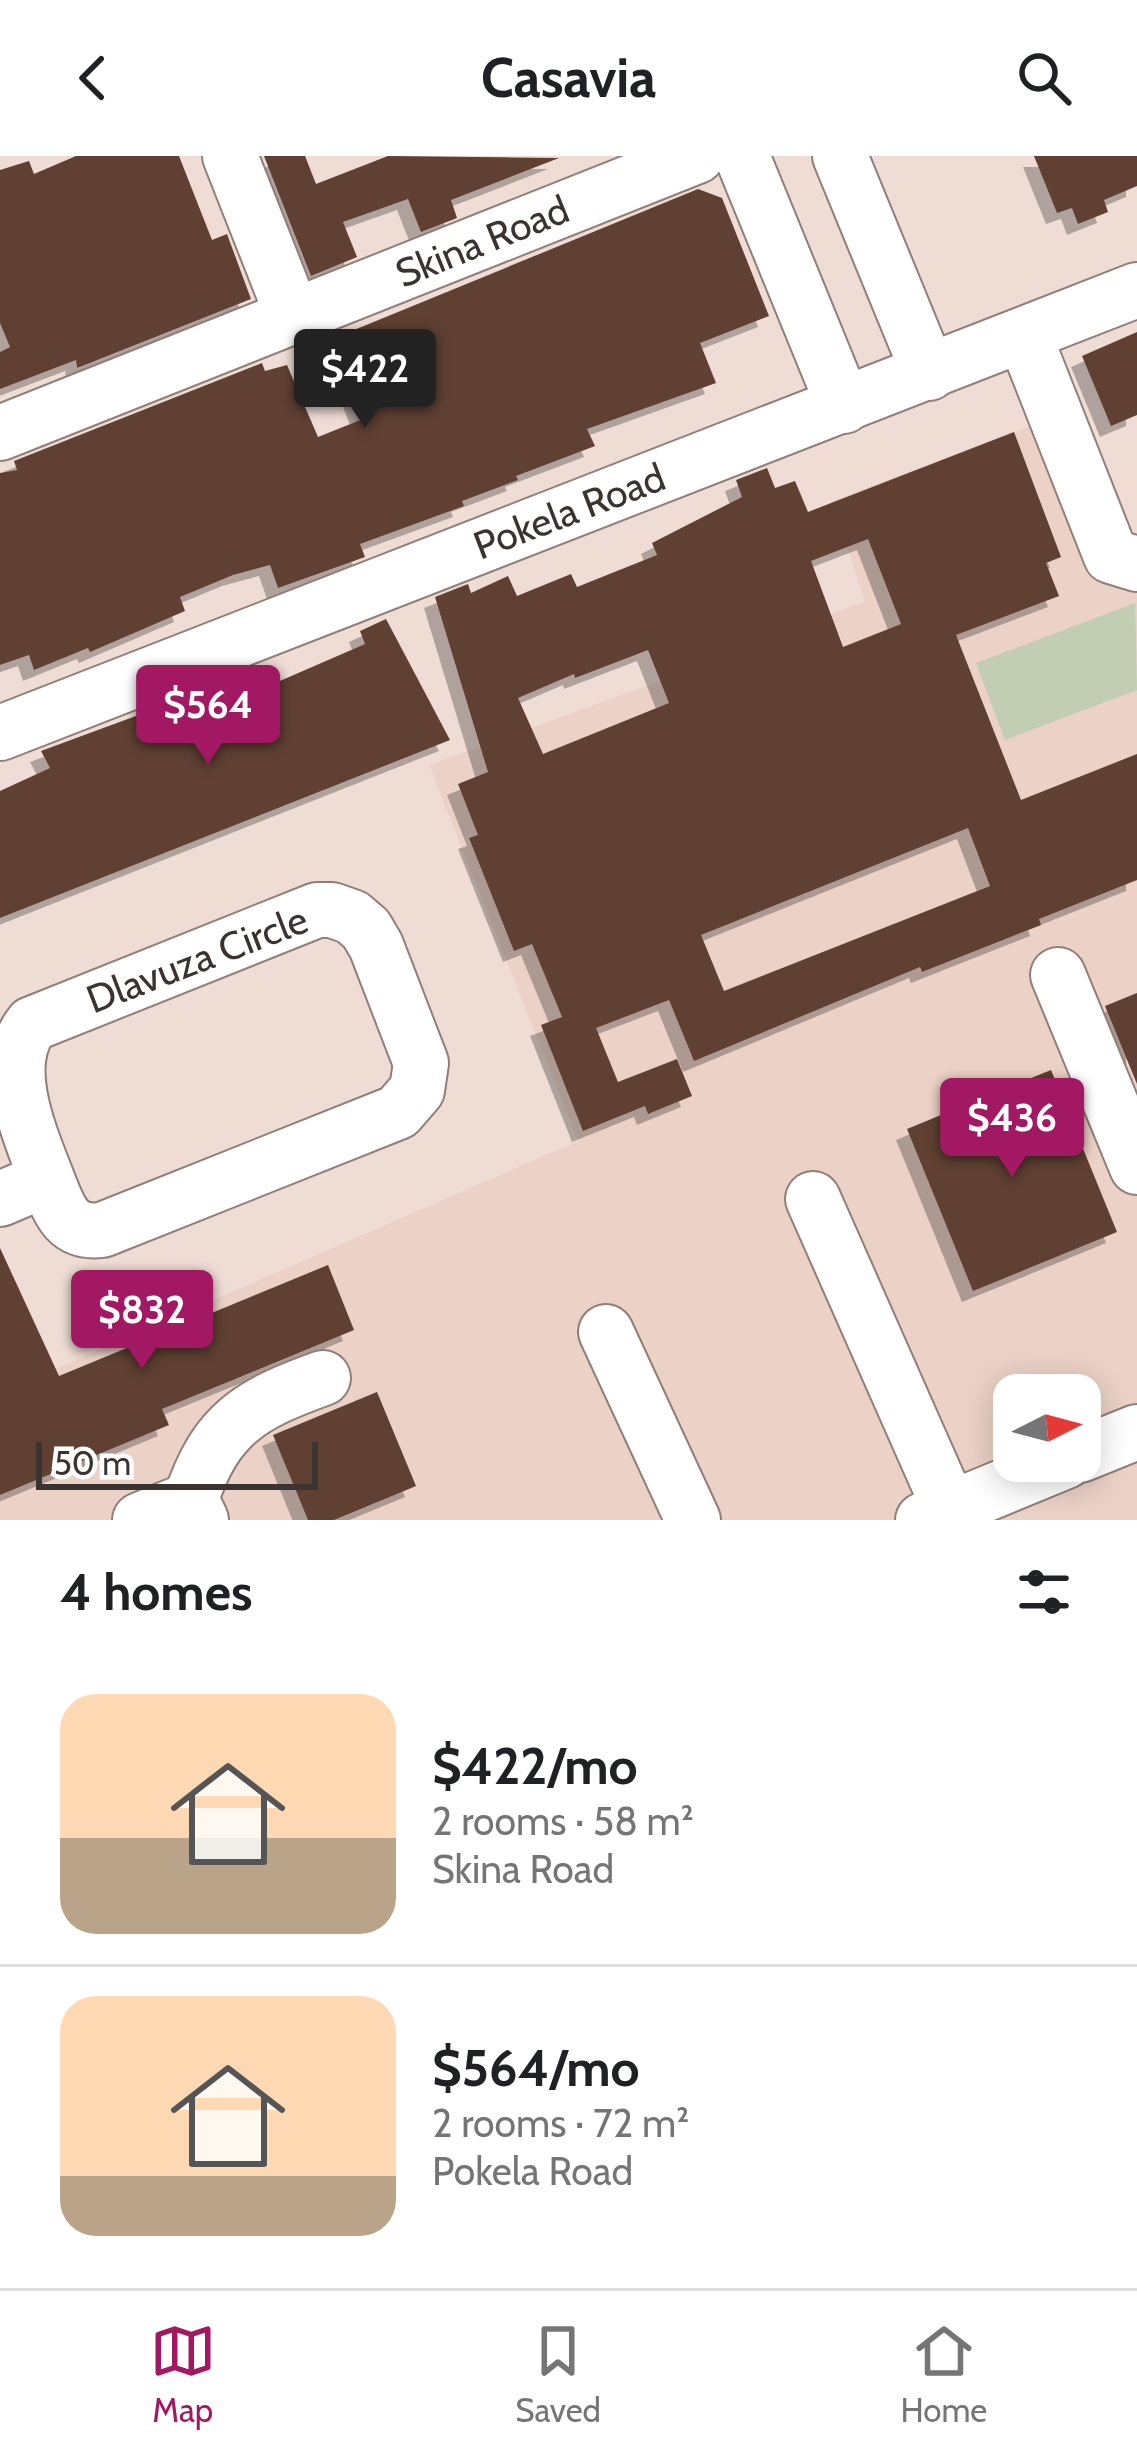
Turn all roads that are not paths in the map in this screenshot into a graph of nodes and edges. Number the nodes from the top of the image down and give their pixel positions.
1 (230, 156) edge
2 (698, 156) edge
3 (742, 156) edge
4 (840, 156) edge
5 (1137, 290) edge
6 (293, 316) junction
7 (1024, 335) junction
8 (929, 373) junction
9 (844, 406) junction
10 (0, 433) edge
11 (1137, 565) edge
12 (0, 733) edge
13 (1058, 975) dead end
14 (1137, 1167) edge
15 (24, 1189) edge
16 (813, 1199) dead end
17 (606, 1332) dead end
18 (322, 1378) dead end
19 (1137, 1432) edge
20 (1101, 1447) edge
21 (1015, 1482) edge
22 (196, 1510) edge
23 (937, 1514) edge
24 (140, 1520) edge
25 (693, 1520) edge

1 - 6 street
2 - 6 street, Skina Road
3 - 9 street
4 - 8 street
5 - 7 street, Pokela Road
6 - 10 street, Skina Road
7 - 8 street, Pokela Road
7 - 11 street
8 - 9 street, Pokela Road
9 - 12 street, Pokela Road
13 - 14 street
15 - 15 street, Dlavuza Circle
16 - 23 street
17 - 25 street
18 - 22 street
19 - 20 street
21 - 23 street
22 - 24 street

